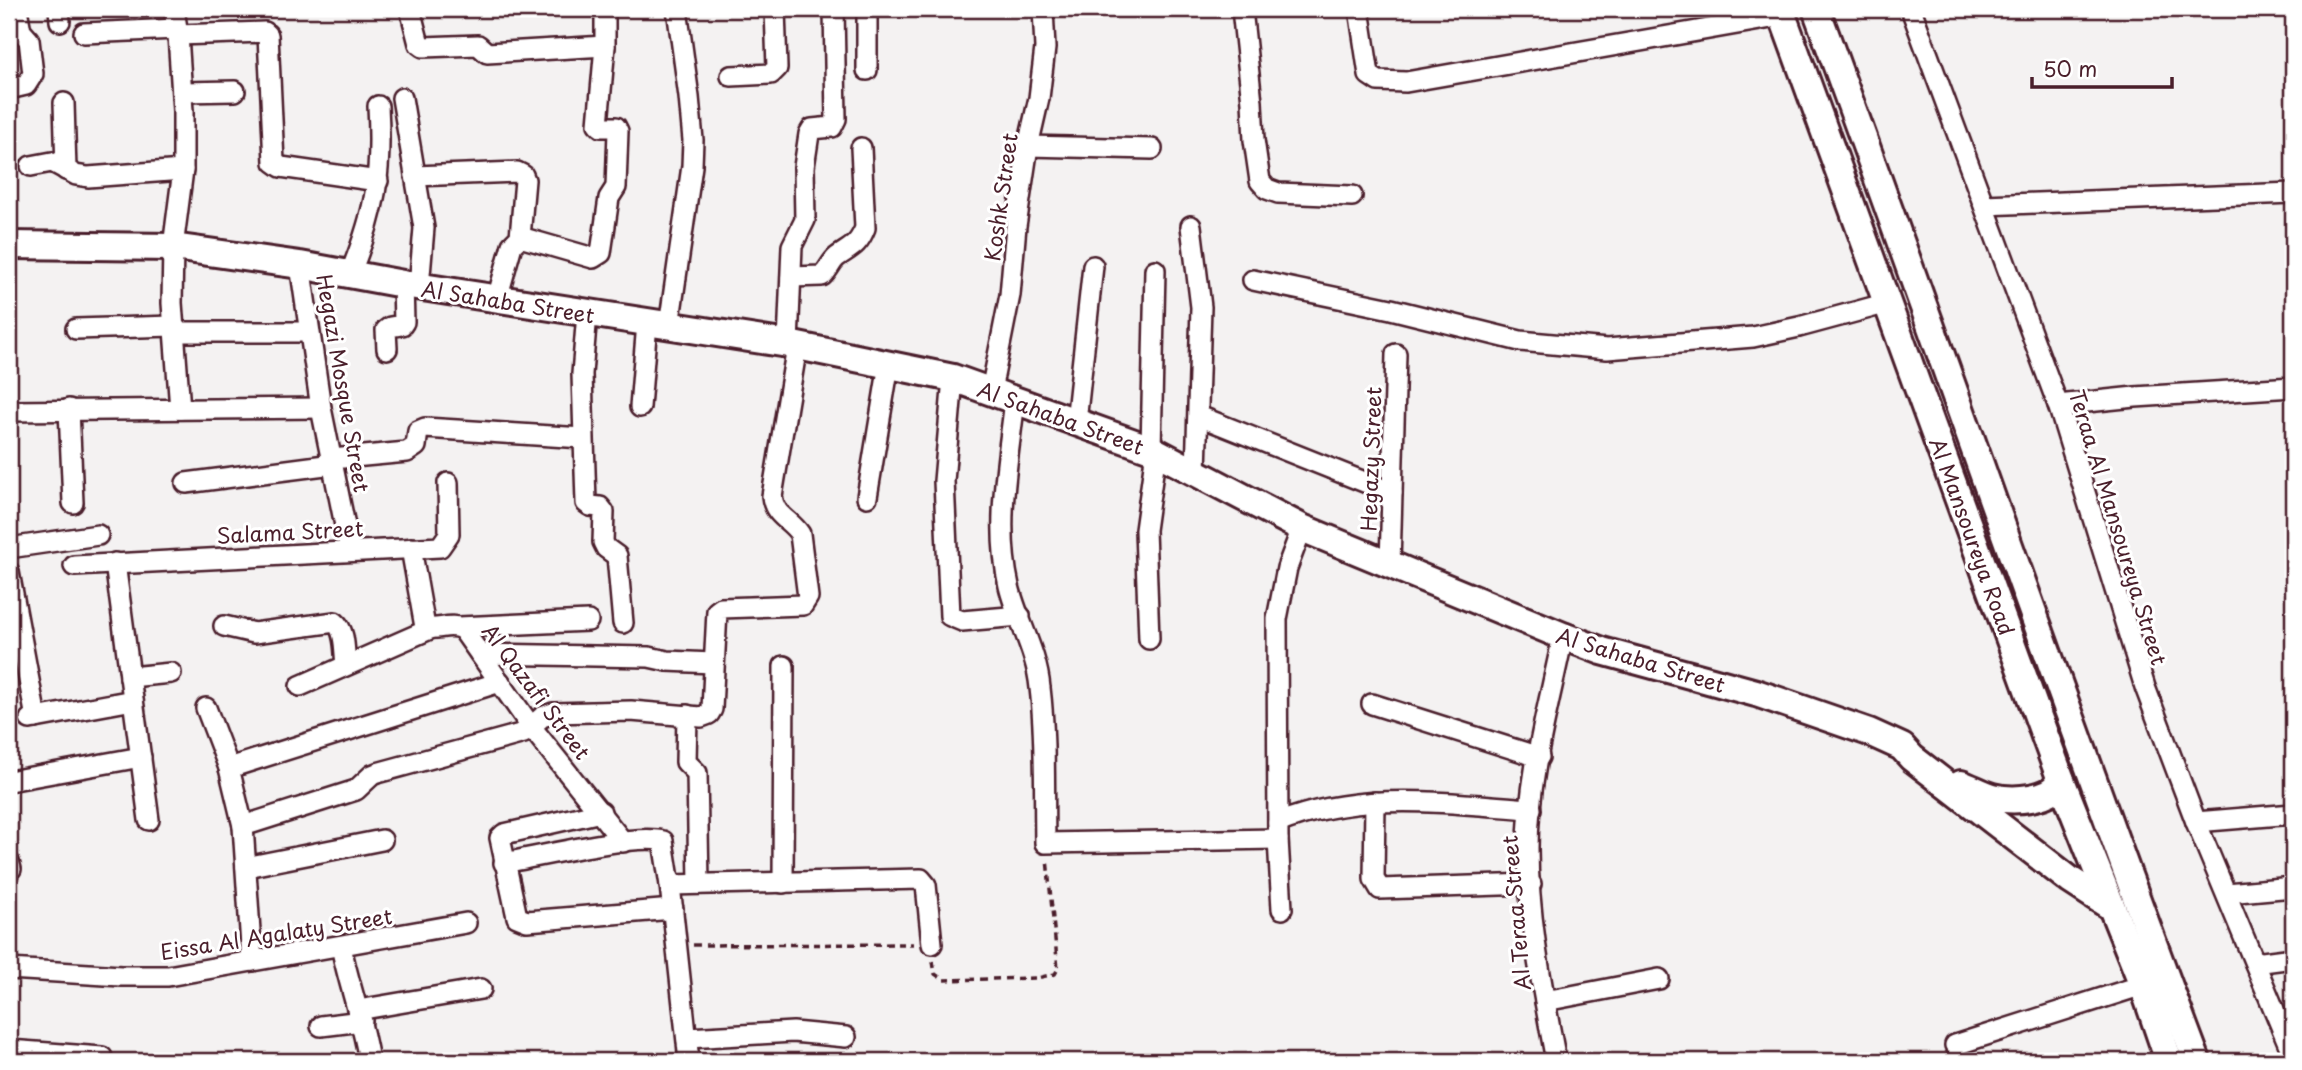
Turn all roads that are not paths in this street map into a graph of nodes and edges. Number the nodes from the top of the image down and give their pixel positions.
1 (17, 9) edge
2 (174, 9) edge
3 (410, 9) edge
4 (605, 9) edge
5 (677, 9) edge
6 (775, 9) edge
7 (834, 9) edge
8 (867, 9) edge
9 (1043, 9) edge
10 (1242, 9) edge
11 (1359, 9) edge
12 (1816, 9) edge
13 (1911, 9) edge
14 (1782, 12) edge
15 (177, 32) junction
16 (84, 33) dead end
17 (605, 46) junction
18 (867, 69) dead end
19 (731, 76) dead end
20 (9, 89) edge
21 (235, 91) dead end
22 (182, 92) junction
23 (402, 98) dead end
24 (64, 103) dead end
25 (379, 106) dead end
26 (1028, 146) junction
27 (861, 148) dead end
28 (1152, 149) dead end
29 (31, 166) dead end
30 (66, 170) junction
31 (183, 170) junction
32 (415, 176) junction
33 (378, 181) junction
34 (2293, 193) edge
35 (1352, 195) dead end
36 (1984, 205) junction
37 (1191, 226) dead end
38 (520, 237) junction
39 (9, 245) edge
40 (173, 247) junction
41 (300, 265) junction
42 (1093, 266) dead end
43 (1155, 270) dead end
44 (351, 274) junction
45 (791, 277) junction
46 (1253, 280) dead end
47 (411, 286) junction
48 (497, 299) junction
49 (1888, 303) junction
50 (587, 313) junction
51 (658, 324) junction
52 (76, 329) dead end
53 (174, 329) junction
54 (309, 332) junction
55 (792, 345) junction
56 (387, 349) dead end
57 (1396, 355) dead end
58 (889, 364) junction
59 (953, 378) junction
60 (2293, 387) edge
61 (1003, 395) junction
62 (2058, 405) junction
63 (640, 407) dead end
64 (321, 408) junction
65 (69, 409) junction
66 (180, 409) junction
67 (9, 411) edge
68 (1199, 416) junction
69 (1076, 422) junction
70 (583, 438) junction
71 (1153, 450) junction
72 (333, 461) junction
73 (1196, 472) junction
74 (186, 483) dead end
75 (448, 483) dead end
76 (1392, 493) junction
77 (867, 497) dead end
78 (74, 503) dead end
79 (1302, 528) junction
80 (98, 535) dead end
81 (9, 548) edge
82 (411, 548) junction
83 (350, 550) junction
84 (115, 563) junction
85 (1390, 564) junction
86 (74, 566) dead end
87 (9, 572) edge
88 (1020, 617) junction
89 (588, 621) dead end
90 (622, 623) dead end
91 (224, 626) dead end
92 (459, 627) junction
93 (430, 629) junction
94 (1563, 636) junction
95 (1149, 639) dead end
96 (480, 654) junction
97 (713, 663) junction
98 (346, 665) junction
99 (784, 667) dead end
100 (171, 673) dead end
101 (130, 677) junction
102 (500, 682) junction
103 (300, 686) dead end
104 (133, 700) junction
105 (1372, 704) dead end
106 (206, 708) dead end
107 (688, 715) junction
108 (532, 728) junction
109 (1902, 747) junction
110 (141, 757) junction
111 (1539, 757) junction
112 (229, 768) junction
113 (2061, 780) junction
114 (9, 782) edge
115 (1375, 802) junction
116 (1531, 809) junction
117 (601, 813) junction
118 (2293, 814) edge
119 (149, 820) dead end
120 (2196, 822) junction
121 (243, 826) junction
122 (1278, 831) junction
123 (382, 840) dead end
124 (622, 842) junction
125 (504, 863) junction
126 (246, 867) junction
127 (783, 883) junction
128 (699, 884) junction
129 (1531, 884) junction
130 (670, 885) junction
131 (2293, 887) edge
132 (2227, 893) junction
133 (2110, 906) junction
134 (673, 909) junction
135 (1282, 909) dead end
136 (466, 923) dead end
137 (932, 944) dead end
138 (341, 946) junction
139 (2293, 958) edge
140 (252, 961) junction
141 (2255, 963) junction
142 (9, 969) edge
143 (1659, 979) dead end
144 (2143, 985) junction
145 (481, 989) dead end
146 (1545, 1001) junction
147 (360, 1016) junction
148 (321, 1026) dead end
149 (846, 1037) dead end
150 (687, 1038) junction
151 (1955, 1045) dead end
152 (17, 1054) edge
153 (2293, 1055) edge
154 (102, 1057) dead end
155 (369, 1061) edge
156 (689, 1061) edge
157 (1556, 1061) edge
158 (2169, 1061) edge
159 (2197, 1061) edge

1 - 20 street
2 - 15 street
3 - 17 street
4 - 17 street
5 - 51 street
6 - 19 street
7 - 45 street
8 - 18 street
9 - 26 street, Koshk Street
10 - 35 street
11 - 14 street
12 - 159 street, Al Mansoureya Road
13 - 36 street, Teraa Al Mansoureya Street
14 - 49 street, Al Mansoureya Road
15 - 16 street
15 - 22 street
15 - 33 street
17 - 38 street
21 - 22 street
22 - 31 street
23 - 32 street
24 - 30 street
25 - 33 street
26 - 28 street
26 - 61 street, Koshk Street
27 - 45 street
29 - 30 street
30 - 31 street
31 - 40 street
32 - 38 street
32 - 47 street
33 - 44 street
34 - 36 street
36 - 62 street, Teraa Al Mansoureya Street
37 - 68 street
38 - 48 street
39 - 40 street, Al Sahaba Street
40 - 41 street, Al Sahaba Street
40 - 53 street
41 - 44 street, Al Sahaba Street
41 - 54 street, Hegazi Mosque Street
42 - 69 street
43 - 71 street
44 - 47 street, Al Sahaba Street
45 - 55 street
46 - 49 street
47 - 48 street, Al Sahaba Street
47 - 56 street
48 - 50 street, Al Sahaba Street
49 - 113 street, Al Mansoureya Road
50 - 51 street, Al Sahaba Street
50 - 70 street
51 - 55 street, Al Sahaba Street
51 - 63 street
52 - 53 street
53 - 54 street
53 - 66 street
54 - 64 street, Hegazi Mosque Street
55 - 58 street, Al Sahaba Street
55 - 97 street
57 - 76 street, Hegazy Street
58 - 59 street, Al Sahaba Street
58 - 77 street
59 - 61 street, Al Sahaba Street
59 - 88 street
60 - 62 street
61 - 69 street, Al Sahaba Street
61 - 88 street, Koshk Street
62 - 120 street, Teraa Al Mansoureya Street
64 - 66 street
64 - 72 street, Hegazi Mosque Street
65 - 66 street
65 - 67 street
65 - 78 street
68 - 73 street
68 - 76 street
69 - 71 street, Al Sahaba Street
70 - 72 street
70 - 90 street
71 - 73 street, Al Sahaba Street
71 - 95 street
72 - 74 street
72 - 83 street, Hegazi Mosque Street
73 - 79 street, Al Sahaba Street
75 - 82 street, Salama Street
76 - 85 street, Hegazy Street
79 - 85 street, Al Sahaba Street
79 - 122 street
80 - 81 street
82 - 83 street, Salama Street
82 - 93 street
83 - 84 street, Salama Street
84 - 86 street, Salama Street
84 - 101 street
85 - 94 street, Al Sahaba Street
87 - 104 street
88 - 122 street, Koshk Street
89 - 92 street
91 - 98 street
92 - 93 street, Al Qazafi Street
92 - 96 street, Al Qazafi Street
93 - 98 street, Al Qazafi Street
94 - 109 street, Al Sahaba Street
94 - 111 street, Al Teraa Street
96 - 97 street
96 - 102 street, Al Qazafi Street
97 - 107 street
98 - 103 street, Al Qazafi Street
99 - 127 street
100 - 101 street
101 - 104 street
102 - 108 street, Al Qazafi Street
102 - 112 street
104 - 110 street
105 - 111 street
106 - 112 street
107 - 108 street
107 - 128 street
108 - 117 street, Al Qazafi Street
108 - 121 street
109 - 113 street, Al Sahaba Street
109 - 133 street, Al Sahaba Street
110 - 114 street
110 - 119 street
111 - 116 street, Al Teraa Street
112 - 121 street
113 - 133 street, Al Mansoureya Road
115 - 116 street
115 - 122 street
115 - 129 street
116 - 129 street, Al Teraa Street
117 - 124 street, Al Qazafi Street
117 - 125 street
118 - 120 street
120 - 132 street, Teraa Al Mansoureya Street
121 - 126 street
122 - 135 street
123 - 126 street
124 - 125 street
124 - 130 street
125 - 134 street
126 - 140 street
127 - 128 street
127 - 137 street
128 - 130 street
129 - 146 street, Al Teraa Street
130 - 134 street
131 - 132 street
132 - 141 street, Teraa Al Mansoureya Street
133 - 144 street, Al Mansoureya Road
134 - 150 street
136 - 138 street, Eissa Al Agalaty Street
138 - 140 street, Eissa Al Agalaty Street
138 - 147 street
139 - 141 street
140 - 142 street, Eissa Al Agalaty Street
141 - 153 street, Teraa Al Mansoureya Street
143 - 146 street
144 - 151 street
144 - 158 street, Al Mansoureya Road
145 - 147 street
146 - 157 street, Al Teraa Street
147 - 148 street
147 - 155 street
149 - 150 street
150 - 156 street
152 - 154 street

